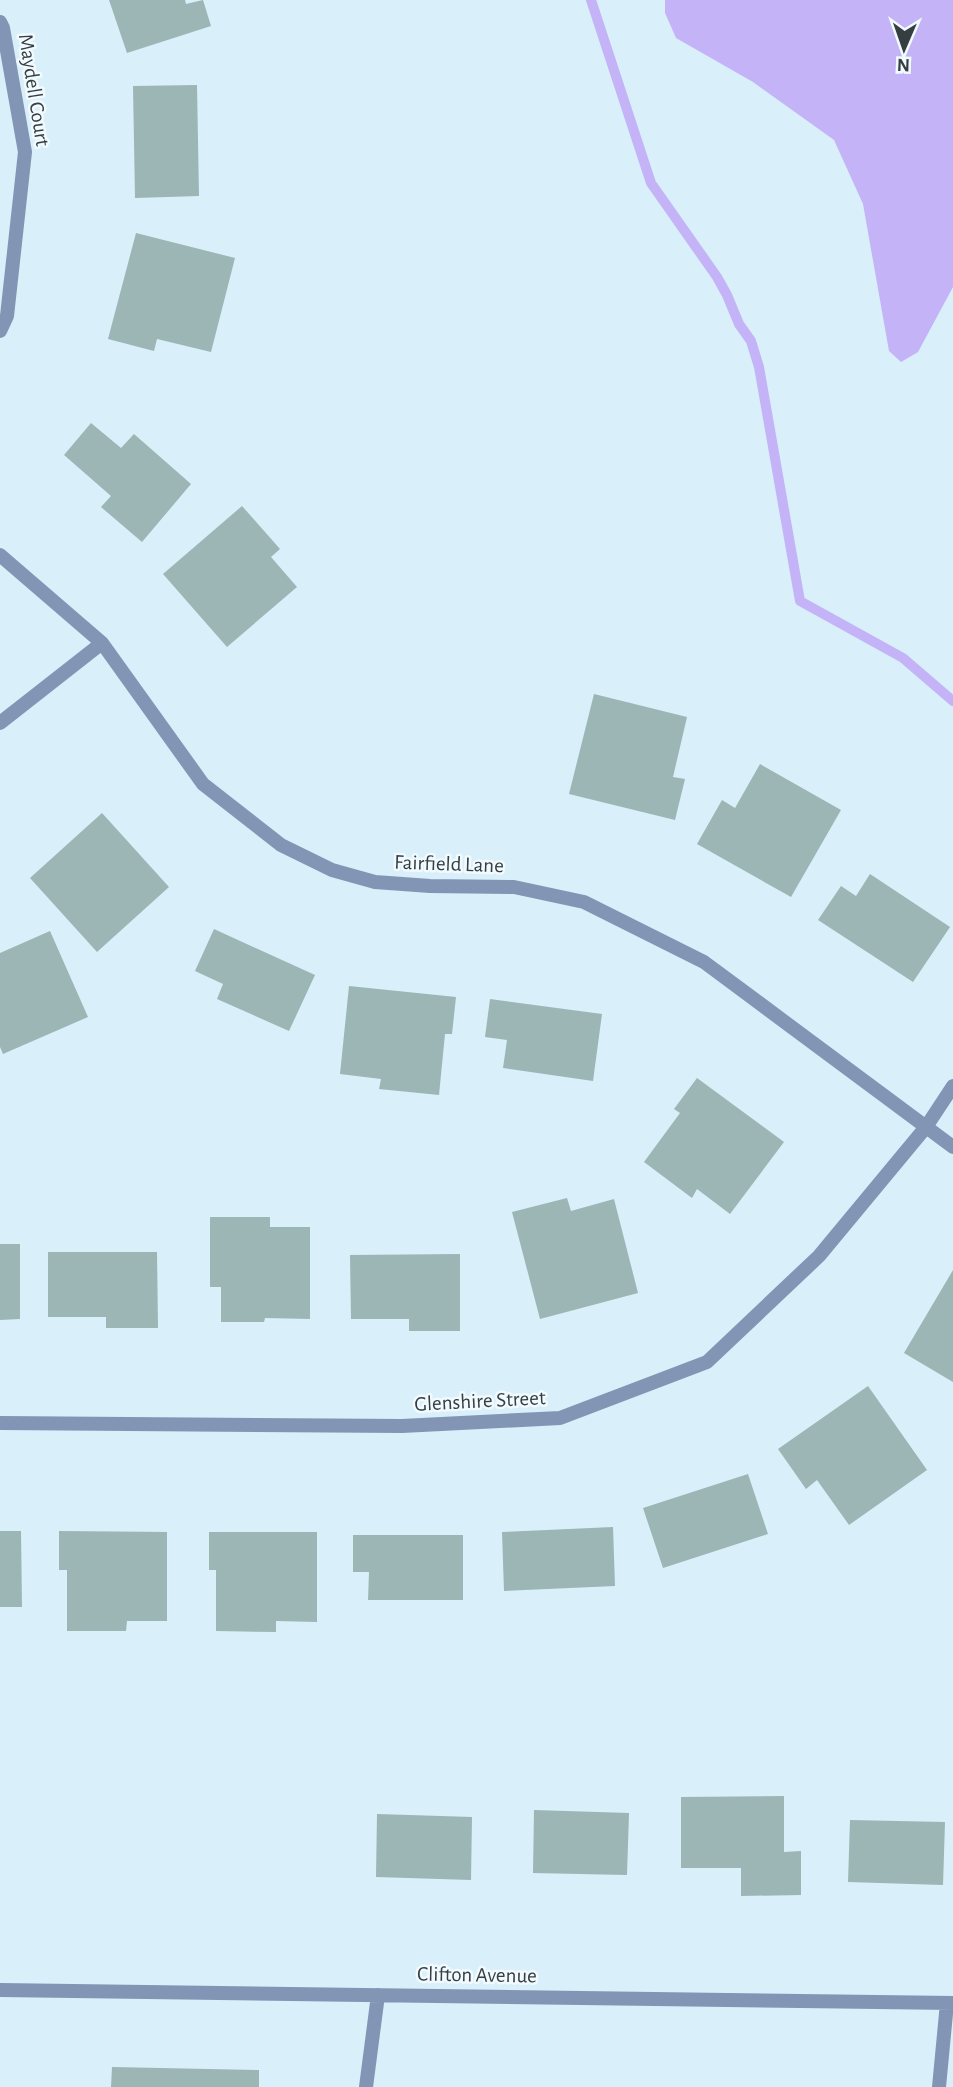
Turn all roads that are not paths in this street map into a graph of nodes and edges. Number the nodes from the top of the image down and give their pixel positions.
1 (0, 22) edge
2 (0, 331) edge
3 (0, 555) edge
4 (102, 643) junction
5 (0, 723) edge
6 (953, 1086) edge
7 (926, 1126) junction
8 (953, 1147) edge
9 (0, 1423) edge
10 (0, 1990) edge
11 (378, 1995) junction
12 (950, 2003) edge
13 (366, 2087) edge
14 (939, 2087) edge

1 - 2 street, Maydell Court
3 - 4 street, Fairfield Lane
4 - 5 street
4 - 7 street, Fairfield Lane
6 - 7 street, Glenshire Street
7 - 8 street, Fairfield Lane
7 - 9 street, Glenshire Street
10 - 11 street, Clifton Avenue
11 - 12 street, Clifton Avenue
11 - 13 street
12 - 14 street

